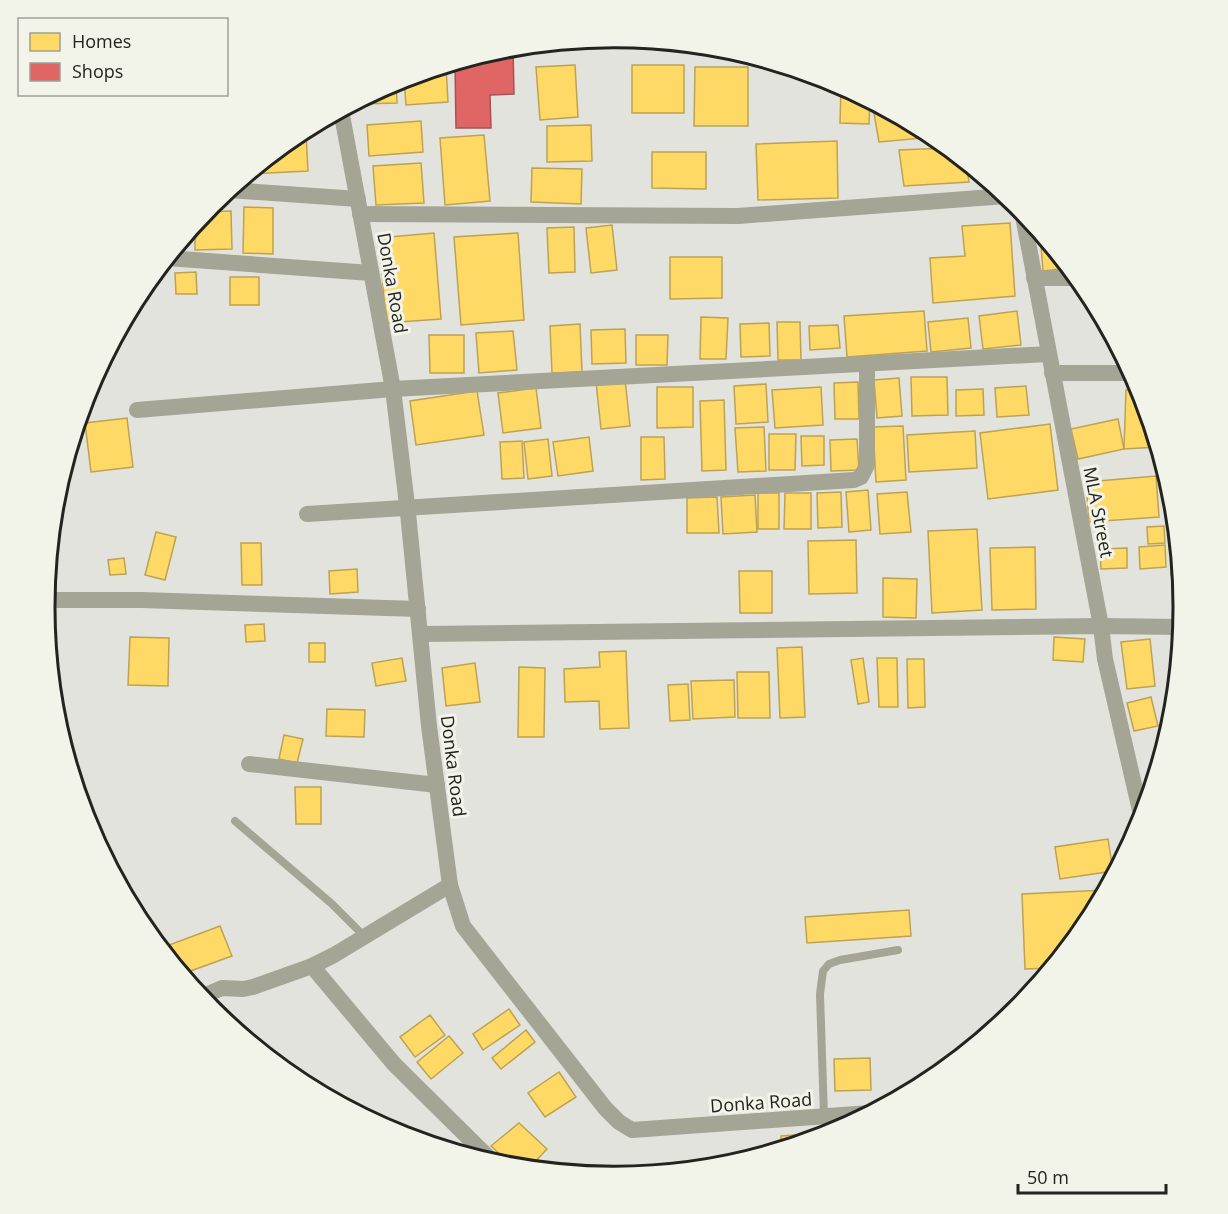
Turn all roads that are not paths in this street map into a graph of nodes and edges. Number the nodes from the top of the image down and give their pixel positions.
1 (343, 119) edge
2 (240, 191) edge
3 (993, 197) edge
4 (359, 207) junction
5 (1025, 229) edge
6 (178, 259) edge
7 (371, 273) junction
8 (1034, 278) junction
9 (1065, 278) edge
10 (1048, 354) junction
11 (867, 364) junction
12 (1052, 373) junction
13 (1121, 373) edge
14 (393, 389) junction
15 (137, 410) dead end
16 (407, 506) junction
17 (307, 514) dead end
18 (55, 600) edge
19 (418, 609) junction
20 (1101, 626) junction
21 (1172, 627) edge
22 (420, 634) junction
23 (249, 764) dead end
24 (437, 785) junction
25 (1138, 801) edge
26 (235, 821) dead end
27 (450, 885) junction
28 (364, 937) junction
29 (898, 950) dead end
30 (312, 966) junction
31 (211, 993) edge
32 (847, 1115) edge
33 (824, 1116) junction
34 (480, 1150) edge

1 - 4 street, Donka Road
2 - 4 street
3 - 4 street
4 - 7 street, Donka Road
5 - 8 street, MLA Street
6 - 7 street
7 - 14 street, Donka Road
8 - 9 street
8 - 10 street, MLA Street
10 - 11 street
10 - 12 street, MLA Street
11 - 14 street
11 - 16 street
12 - 13 street
12 - 20 street, MLA Street
14 - 15 street
14 - 16 street, Donka Road
16 - 17 street
16 - 19 street, Donka Road
18 - 19 street
19 - 22 street, Donka Road
20 - 21 street
20 - 22 street
20 - 25 street, MLA Street
22 - 24 street, Donka Road
23 - 24 street
24 - 27 street, Donka Road
26 - 28 lane
27 - 28 street
27 - 33 street, Donka Road
28 - 30 street
29 - 33 lane
30 - 31 street
30 - 34 street
32 - 33 street, Donka Road

